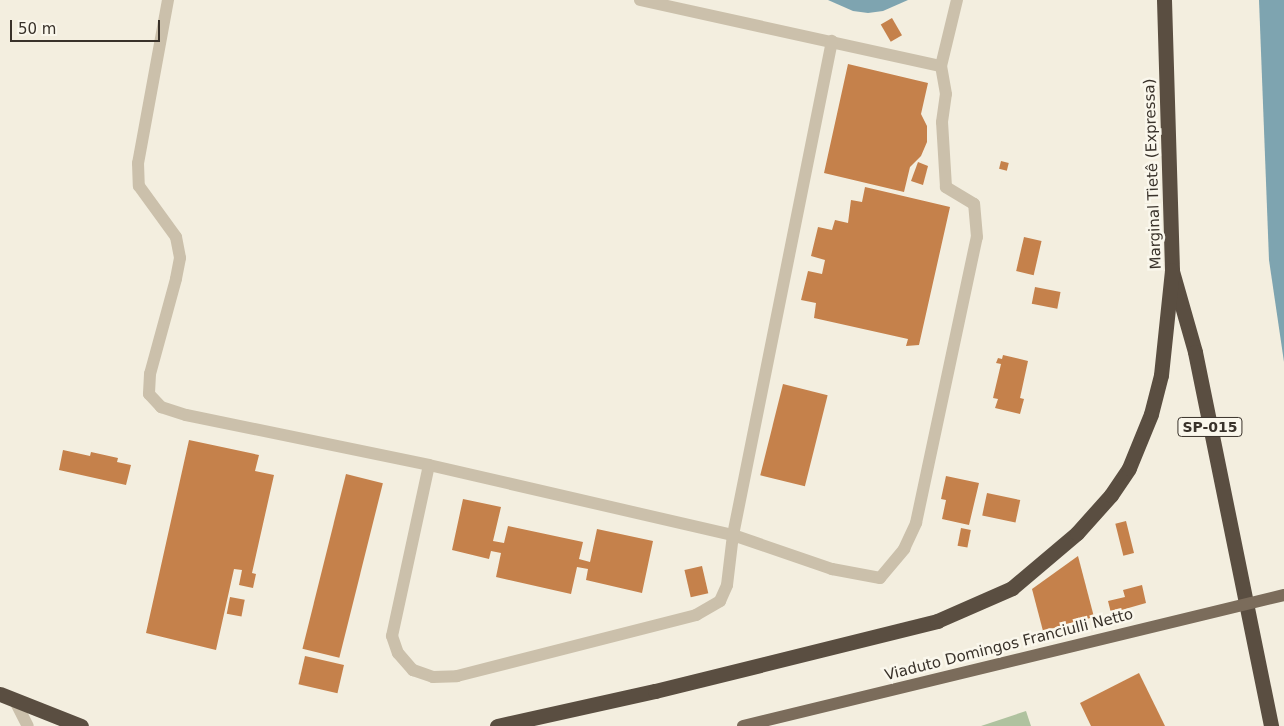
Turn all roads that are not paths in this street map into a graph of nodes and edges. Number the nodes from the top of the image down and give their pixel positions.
1 (168, 0) edge
2 (640, 0) edge
3 (957, 0) edge
4 (1164, 0) edge
5 (832, 41) junction
6 (941, 66) junction
7 (1172, 271) junction
8 (428, 465) junction
9 (733, 535) junction
10 (1284, 595) edge
11 (7, 697) edge
12 (28, 726) edge
13 (81, 726) edge
14 (497, 726) edge
15 (742, 726) edge
16 (1271, 726) edge

1 - 8 lane
2 - 5 lane
3 - 6 lane
4 - 7 highway, Marginal Tietê (Expressa) / SP-015
5 - 6 lane
5 - 9 lane
6 - 9 lane
7 - 14 highway
7 - 16 highway, Marginal Tietê (Expressa) / SP-015
8 - 9 lane
8 - 9 lane
10 - 15 main road, Viaduto Domingos Franciulli Netto, bridge
11 - 12 lane
11 - 13 highway

